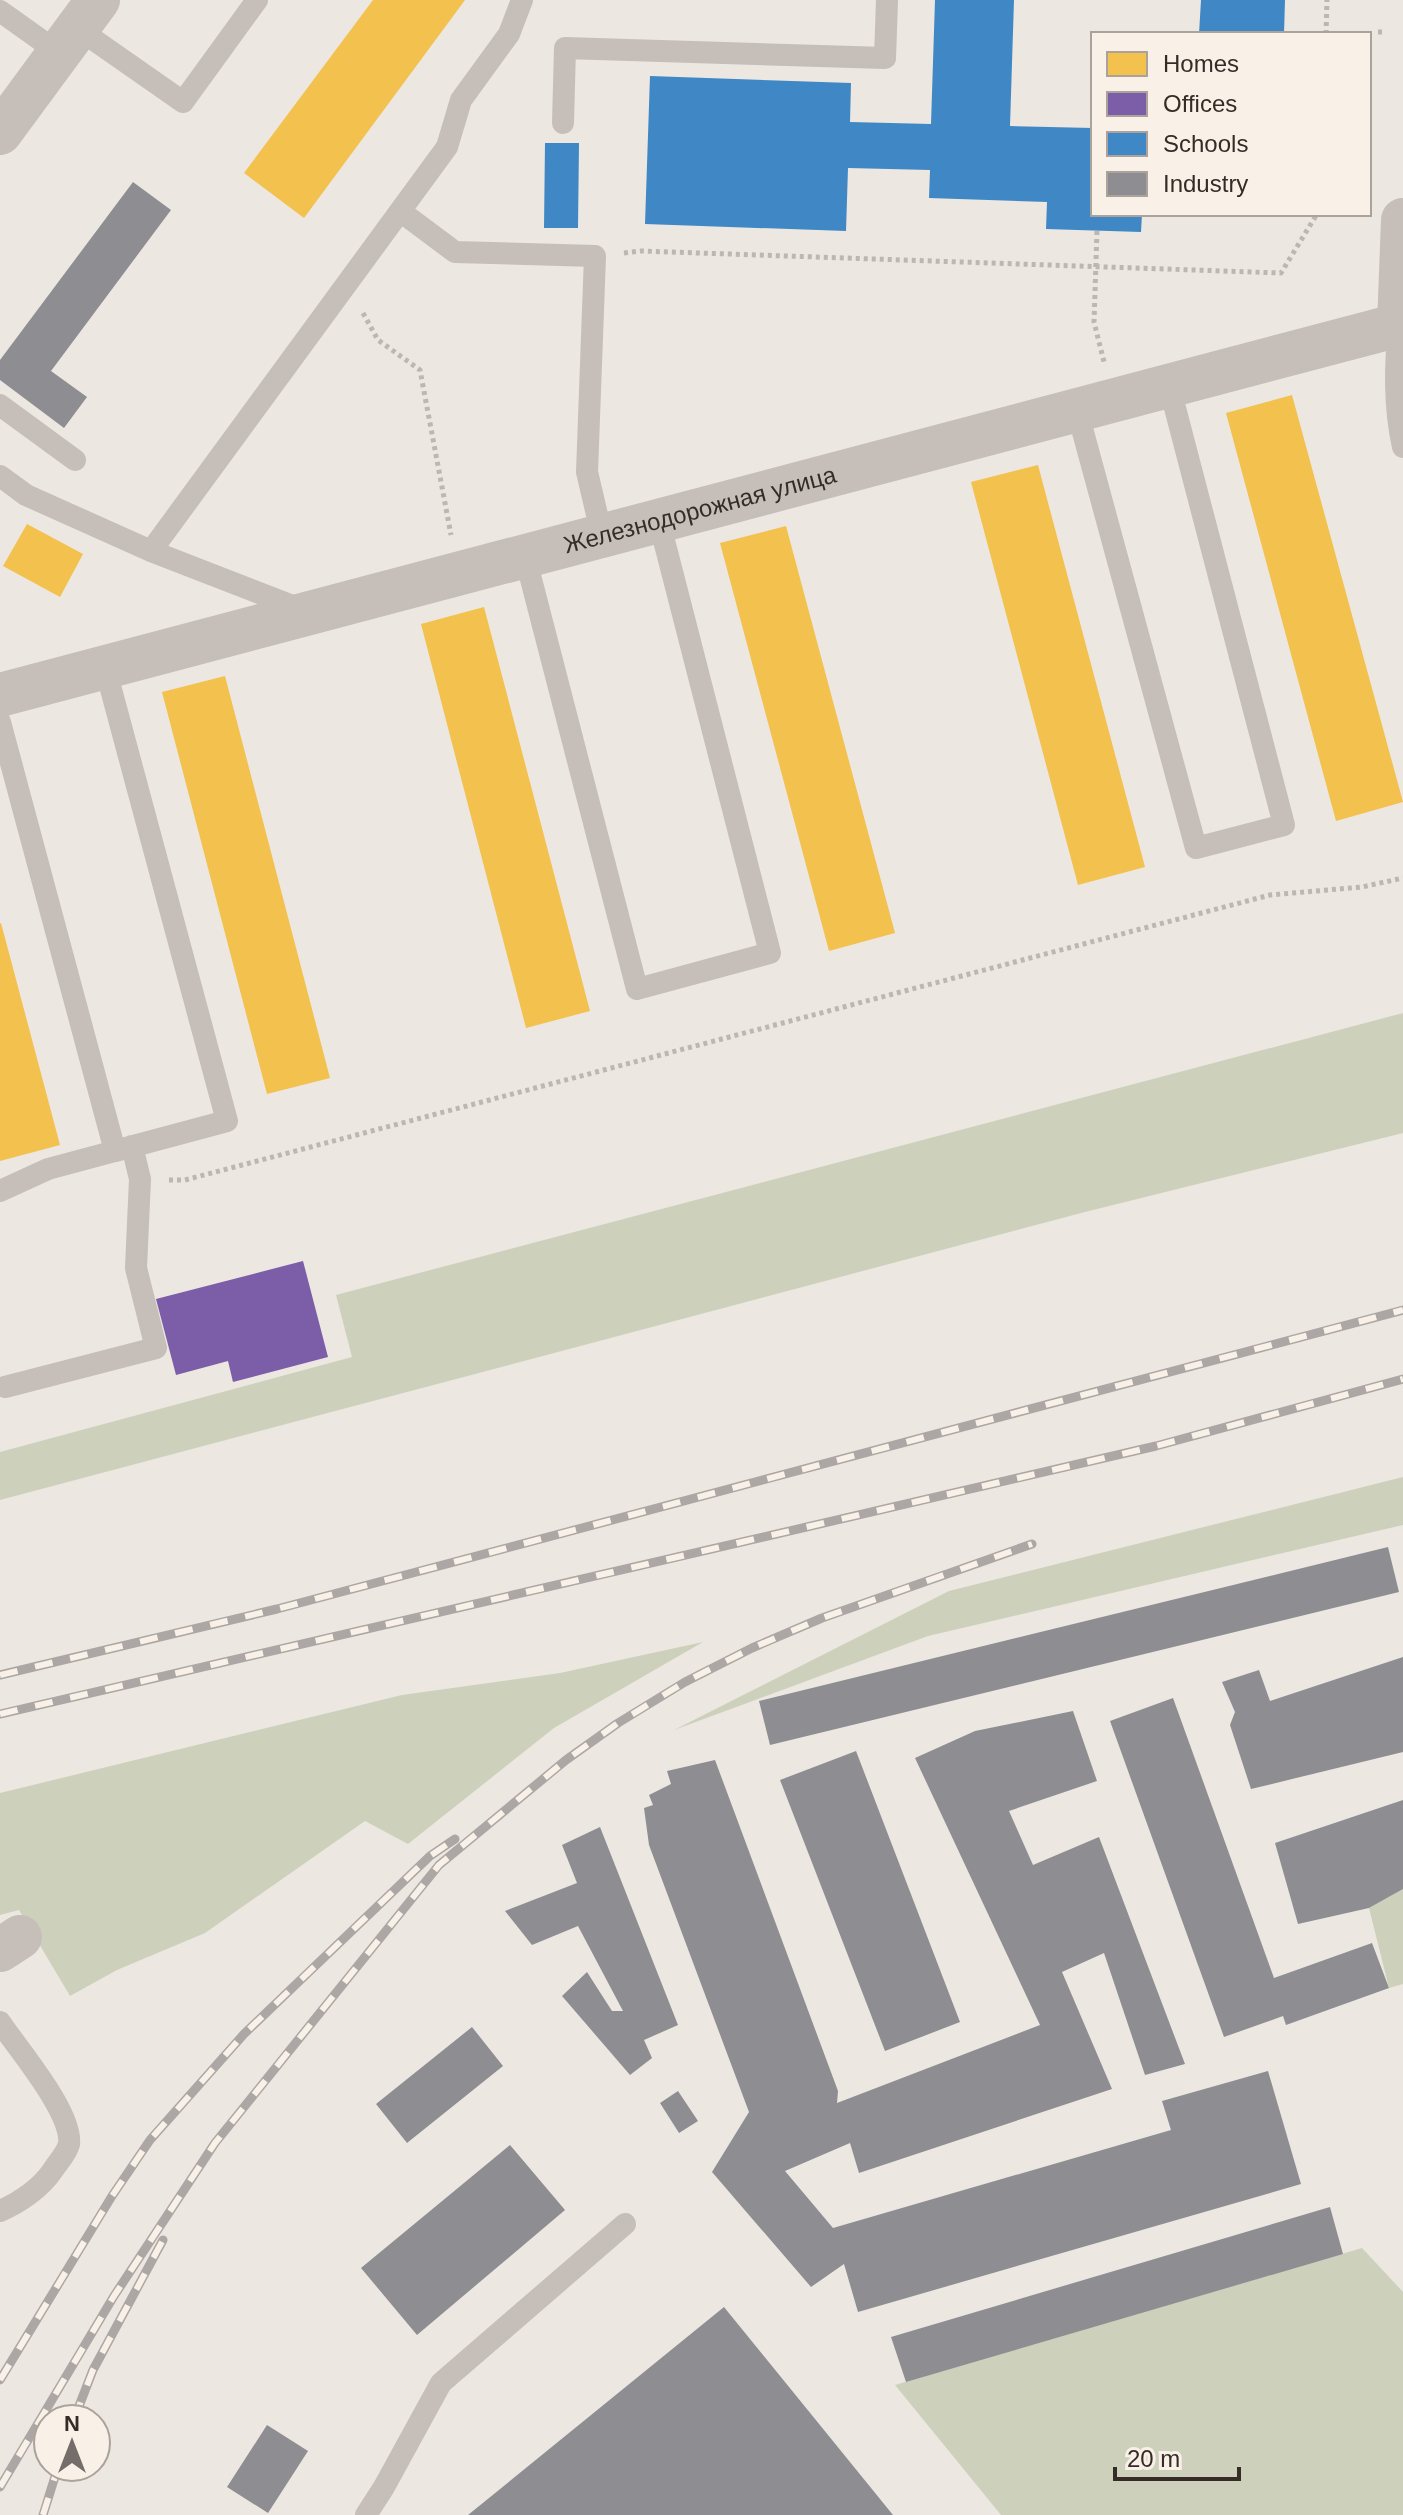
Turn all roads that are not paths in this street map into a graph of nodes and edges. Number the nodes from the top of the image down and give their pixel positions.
1 (257, 0) edge
2 (522, 0) edge
3 (887, 0) edge
4 (0, 11) edge
5 (78, 27) edge
6 (563, 123) dead end
7 (0, 133) edge
8 (400, 211) junction
9 (1403, 220) edge
10 (1400, 330) edge
11 (1169, 385) junction
12 (0, 405) edge
13 (1077, 410) junction
14 (1403, 447) edge
15 (75, 460) dead end
16 (0, 476) edge
17 (659, 521) junction
18 (602, 536) junction
19 (151, 551) junction
20 (525, 556) junction
21 (311, 613) junction
22 (105, 667) junction
23 (0, 695) edge
24 (0, 722) edge
25 (124, 1149) junction
26 (0, 1191) edge
27 (5, 1387) dead end
28 (0, 2022) edge
29 (0, 2211) edge
30 (625, 2224) dead end
31 (366, 2515) edge

1 - 5 lane
2 - 8 lane
3 - 6 lane
4 - 5 lane
5 - 7 street
8 - 18 lane
8 - 19 lane
9 - 10 street
10 - 11 street, Железнодорожная улица
10 - 14 lane
11 - 13 street, Железнодорожная улица
11 - 13 lane
12 - 15 lane
13 - 17 street, Железнодорожная улица
16 - 19 lane
17 - 18 street, Железнодорожная улица
17 - 20 lane
18 - 20 street, Железнодорожная улица
19 - 21 lane
20 - 21 street, Железнодорожная улица
21 - 22 street, Железнодорожная улица
22 - 23 street, Железнодорожная улица
22 - 25 lane
24 - 25 lane
25 - 26 lane
25 - 27 lane
28 - 29 lane
30 - 31 lane

